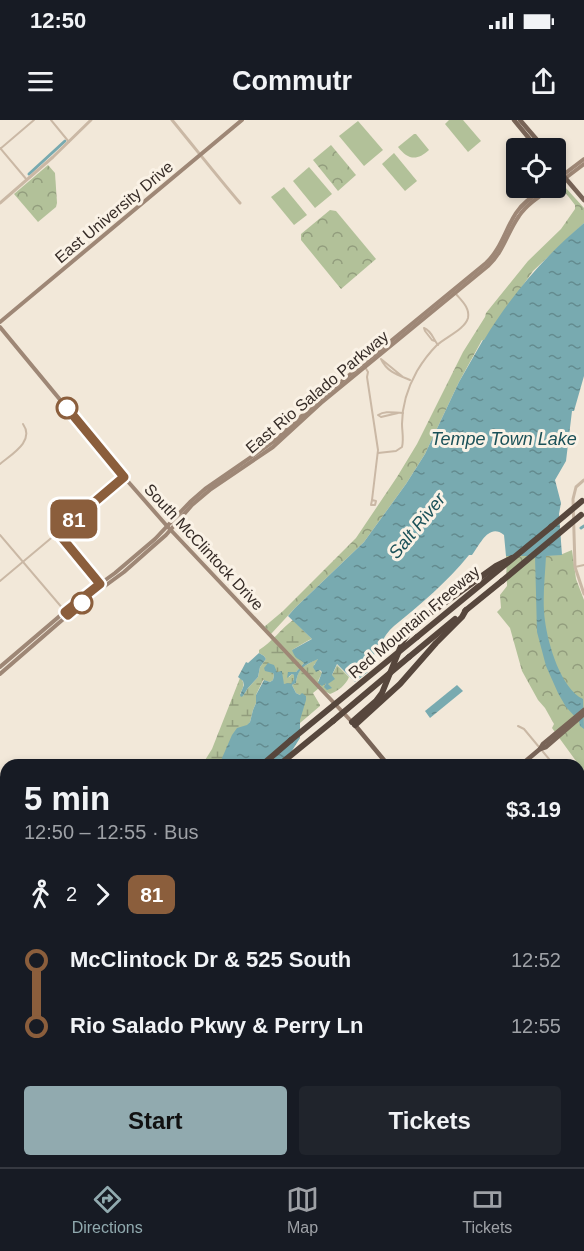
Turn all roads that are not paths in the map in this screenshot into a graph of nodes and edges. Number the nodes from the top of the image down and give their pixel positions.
1 (34, 120) edge
2 (51, 120) edge
3 (91, 120) edge
4 (172, 120) edge
5 (242, 120) edge
6 (514, 120) edge
7 (520, 120) edge
8 (529, 138) edge
9 (535, 138) edge
10 (69, 142) junction
11 (0, 148) edge
12 (201, 155) junction
13 (584, 159) edge
14 (584, 165) edge
15 (566, 175) edge
16 (566, 176) edge
17 (566, 179) edge
18 (27, 180) junction
19 (532, 198) edge
20 (538, 198) edge
21 (584, 200) edge
22 (0, 203) edge
23 (240, 203) dead end
24 (454, 291) junction
25 (0, 322) edge
26 (420, 322) junction
27 (0, 327) edge
28 (438, 345) junction
29 (379, 356) junction
30 (365, 367) junction
31 (412, 381) junction
32 (402, 413) junction
33 (373, 416) junction
34 (23, 424) dead end
35 (378, 453) junction
36 (0, 464) edge
37 (124, 477) junction
38 (584, 480) edge
39 (372, 500) dead end
40 (583, 501) edge
41 (583, 514) edge
42 (169, 528) junction
43 (58, 533) junction
44 (0, 535) edge
45 (23, 562) junction
46 (501, 565) junction
47 (584, 565) edge
48 (575, 567) junction
49 (0, 581) edge
50 (102, 585) junction
51 (584, 594) edge
52 (466, 610) junction
53 (67, 613) junction
54 (0, 667) edge
55 (0, 674) edge
56 (584, 712) edge
57 (352, 721) junction
58 (518, 726) dead end
59 (540, 748) junction
60 (269, 759) edge
61 (286, 759) edge
62 (383, 759) edge
63 (528, 759) edge
64 (549, 759) edge

1 - 11 street
2 - 10 street
3 - 10 street
4 - 12 street
5 - 12 main road, East University Drive
6 - 8 main road
7 - 9 main road
10 - 18 street
11 - 18 street
12 - 23 street
12 - 25 main road, East University Drive
13 - 15 main road, East Rio Salado Parkway
14 - 16 main road, East Rio Salado Parkway
17 - 21 main road
18 - 22 street
19 - 24 main road, East Rio Salado Parkway
20 - 24 main road, East Rio Salado Parkway
24 - 26 main road, East Rio Salado Parkway
24 - 28 street
24 - 29 main road, East Rio Salado Parkway
26 - 28 street
26 - 29 main road, East Rio Salado Parkway
27 - 37 main road, South McClintock Drive
28 - 31 street
29 - 30 main road, East Rio Salado Parkway
29 - 31 street
29 - 42 main road, East Rio Salado Parkway
30 - 33 street
30 - 42 main road, East Rio Salado Parkway
31 - 32 street
32 - 33 street
32 - 35 street
33 - 35 street
34 - 36 street
35 - 39 street
37 - 42 main road, South McClintock Drive
37 - 43 street
38 - 48 street
40 - 46 highway, bridge
41 - 52 highway, Red Mountain Freeway, bridge
42 - 50 main road, East Rio Salado Parkway
42 - 57 main road, South McClintock Drive, bridge
43 - 45 street
43 - 50 street
44 - 45 street
45 - 49 street
45 - 53 street
46 - 57 highway
46 - 60 highway, Red Mountain Freeway, bridge
47 - 48 street
48 - 51 street
50 - 53 main road, East Rio Salado Parkway
52 - 57 highway
52 - 61 highway, Red Mountain Freeway, bridge
53 - 54 main road, East Rio Salado Parkway
53 - 55 main road, East Rio Salado Parkway
56 - 59 main road
57 - 62 main road
58 - 59 street
59 - 63 main road
59 - 64 street

